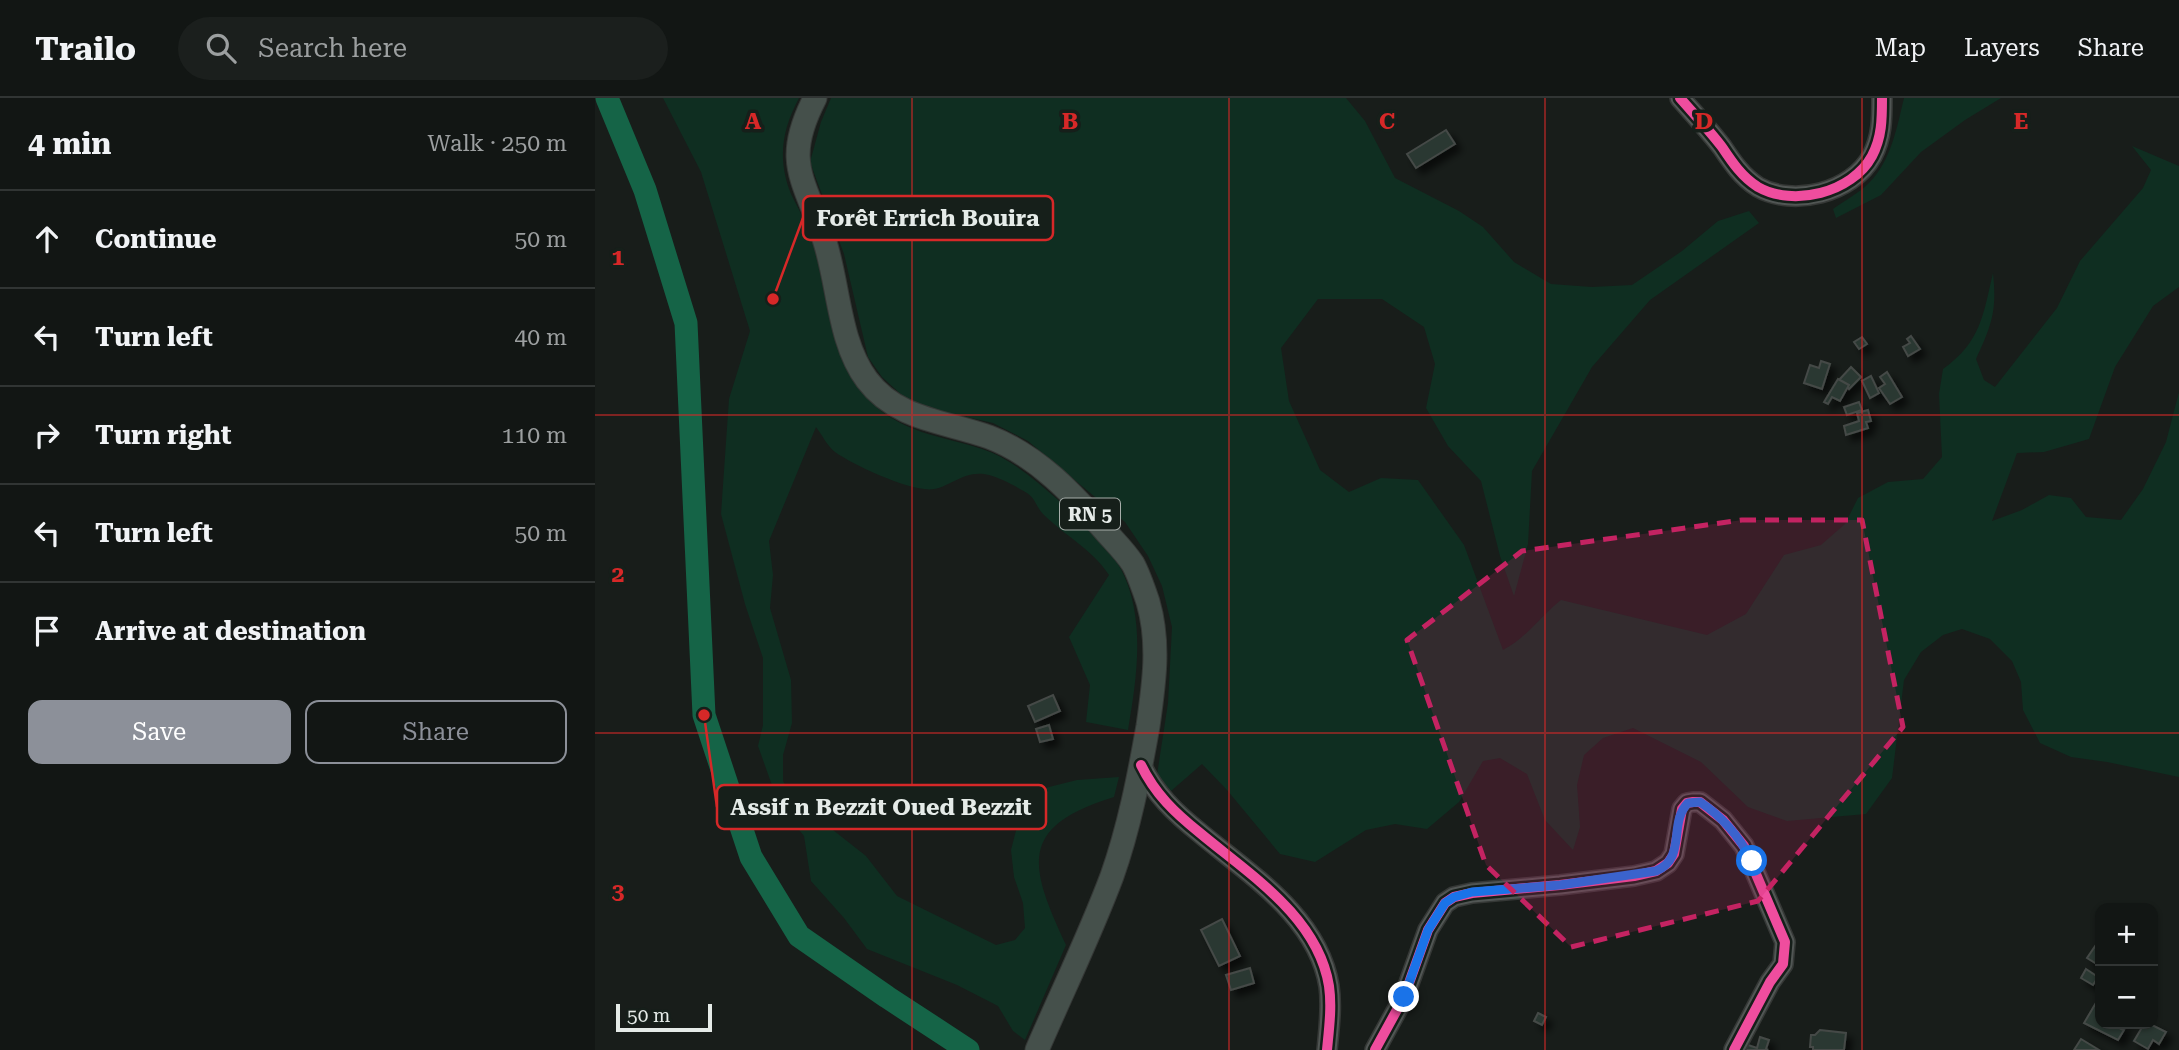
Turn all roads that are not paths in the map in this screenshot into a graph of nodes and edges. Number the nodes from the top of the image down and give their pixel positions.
1 (815, 98) edge
2 (1680, 98) edge
3 (1882, 98) edge
4 (1141, 765) junction
5 (1040, 1044) edge
6 (1327, 1050) edge
7 (1375, 1050) edge
8 (1734, 1050) edge

1 - 4 main road, RN 5
2 - 3 street
4 - 5 main road, RN 5
4 - 6 street
7 - 8 street

